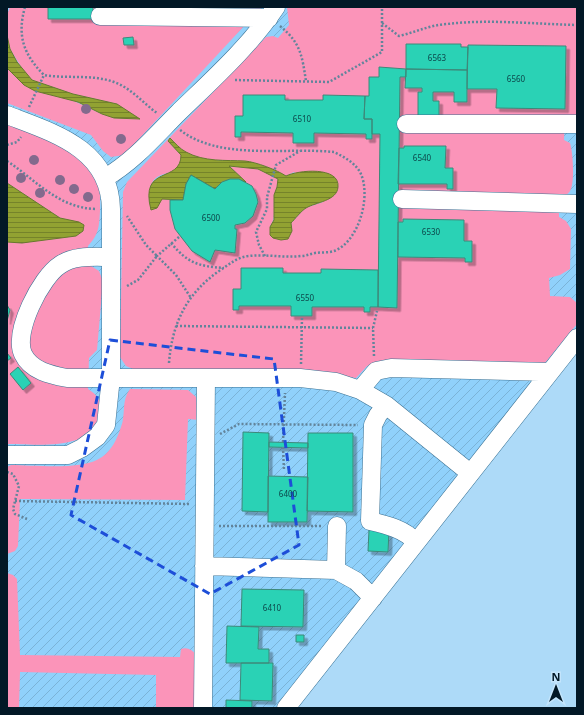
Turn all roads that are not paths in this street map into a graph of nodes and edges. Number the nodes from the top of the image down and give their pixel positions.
1 (272, 12) edge
2 (100, 16) dead end
3 (7, 115) edge
4 (406, 124) dead end
5 (577, 124) edge
6 (105, 178) junction
7 (402, 199) dead end
8 (577, 204) edge
9 (110, 257) junction
10 (577, 338) edge
11 (550, 372) junction
12 (111, 377) junction
13 (206, 378) junction
14 (360, 390) junction
15 (386, 405) junction
16 (7, 455) edge
17 (470, 473) junction
18 (337, 526) road end
19 (416, 542) junction
20 (204, 566) junction
21 (336, 570) junction
22 (373, 598) junction
23 (203, 708) edge
24 (286, 708) edge

1 - 2 lane
1 - 6 lane
3 - 6 lane
4 - 5 lane
6 - 9 lane
7 - 8 lane
9 - 12 lane
9 - 12 lane
10 - 11 lane
11 - 14 lane
11 - 17 lane
12 - 13 lane
12 - 16 lane
13 - 14 lane
13 - 20 lane
14 - 15 lane
15 - 17 lane
15 - 19 lane
17 - 19 lane
18 - 21 lane
19 - 22 lane
20 - 21 lane
20 - 23 lane
21 - 22 lane
22 - 24 lane

